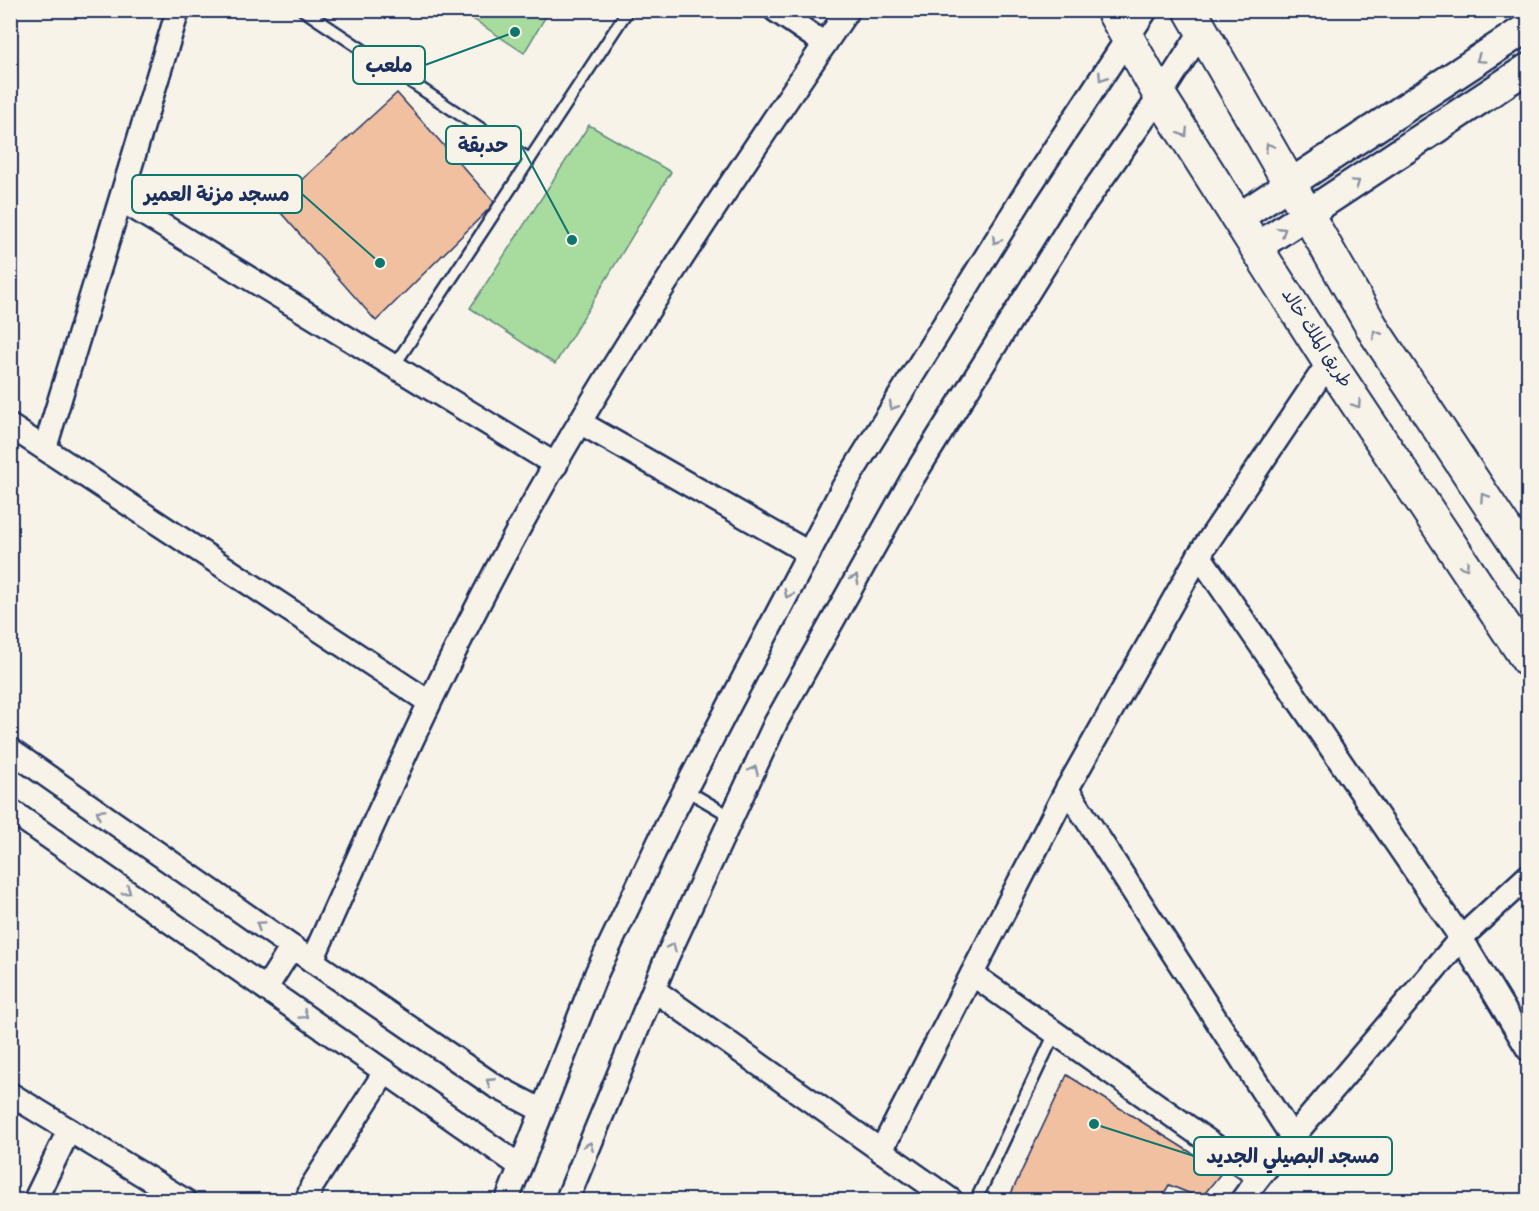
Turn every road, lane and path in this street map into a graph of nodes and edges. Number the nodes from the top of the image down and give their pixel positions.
1 (178, 10) edge
2 (303, 10) edge
3 (628, 10) edge
4 (775, 10) edge
5 (848, 10) edge
6 (1112, 10) edge
7 (1146, 10) edge
8 (1196, 20) edge
9 (1528, 27) edge
10 (1128, 39) junction
11 (825, 44) junction
12 (1528, 68) edge
13 (1160, 96) junction
14 (530, 159) junction
15 (1291, 186) junction
16 (121, 200) junction
17 (1308, 215) junction
18 (1238, 219) junction
19 (1257, 247) junction
20 (1329, 362) junction
21 (394, 366) junction
22 (581, 423) junction
23 (10, 426) edge
24 (45, 448) junction
25 (556, 465) junction
26 (809, 553) junction
27 (1199, 555) junction
28 (1528, 563) edge
29 (1528, 661) edge
30 (429, 702) junction
31 (10, 750) edge
32 (1067, 789) junction
33 (686, 790) junction
34 (10, 810) edge
35 (732, 817) junction
36 (1528, 876) edge
37 (1461, 938) junction
38 (292, 947) junction
39 (312, 961) junction
40 (972, 974) junction
41 (266, 988) junction
42 (654, 990) junction
43 (1055, 1033) junction
44 (1528, 1049) edge
45 (385, 1072) junction
46 (10, 1094) edge
47 (541, 1110) junction
48 (69, 1130) junction
49 (1292, 1137) junction
50 (881, 1151) junction
51 (520, 1166) junction
52 (1259, 1176) junction
53 (35, 1200) edge
54 (184, 1200) edge
55 (307, 1200) edge
56 (507, 1200) edge
57 (567, 1200) edge
58 (951, 1200) edge
59 (976, 1200) edge
60 (1242, 1200) edge

1 - 16 street
2 - 14 lane
3 - 14 lane
4 - 11 street
5 - 11 street
6 - 10 main road, طريق الملك خالد
7 - 10 street
8 - 13 street
15 -> 8 main road
9 -> 15 street
10 - 13 main road, طريق الملك خالد
10 -> 26 street
11 - 22 street
17 -> 12 street
13 -> 18 main road, طريق الملك خالد
35 -> 13 street
14 - 21 lane
15 - 17 main road
15 - 18 street
16 - 21 street
16 - 24 street
19 -> 17 street
28 -> 17 main road
18 - 19 main road, طريق الملك خالد
19 - 20 main road, طريق الملك خالد
20 - 27 street
20 -> 29 main road, طريق الملك خالد
21 - 25 street
22 - 25 street
22 - 26 street
23 - 24 street
24 - 30 street
25 - 30 street
26 -> 33 street
27 - 32 street
27 - 37 street
30 - 39 street
38 -> 31 street
32 - 40 street
32 - 49 street
33 - 35 lane
33 - 47 street
34 -> 41 street
42 -> 35 street
36 - 37 street
37 - 44 street
37 - 49 street
38 - 39 street
38 - 41 street
47 -> 39 street
40 - 43 street
40 - 50 street
41 -> 45 street
42 - 50 street
57 -> 42 street
43 - 52 street
43 - 59 lane
45 - 51 street
45 - 55 street
46 - 48 street
47 - 51 street
48 - 53 street
48 - 54 street
49 - 52 street
50 - 58 street
51 - 56 street
52 - 60 street

